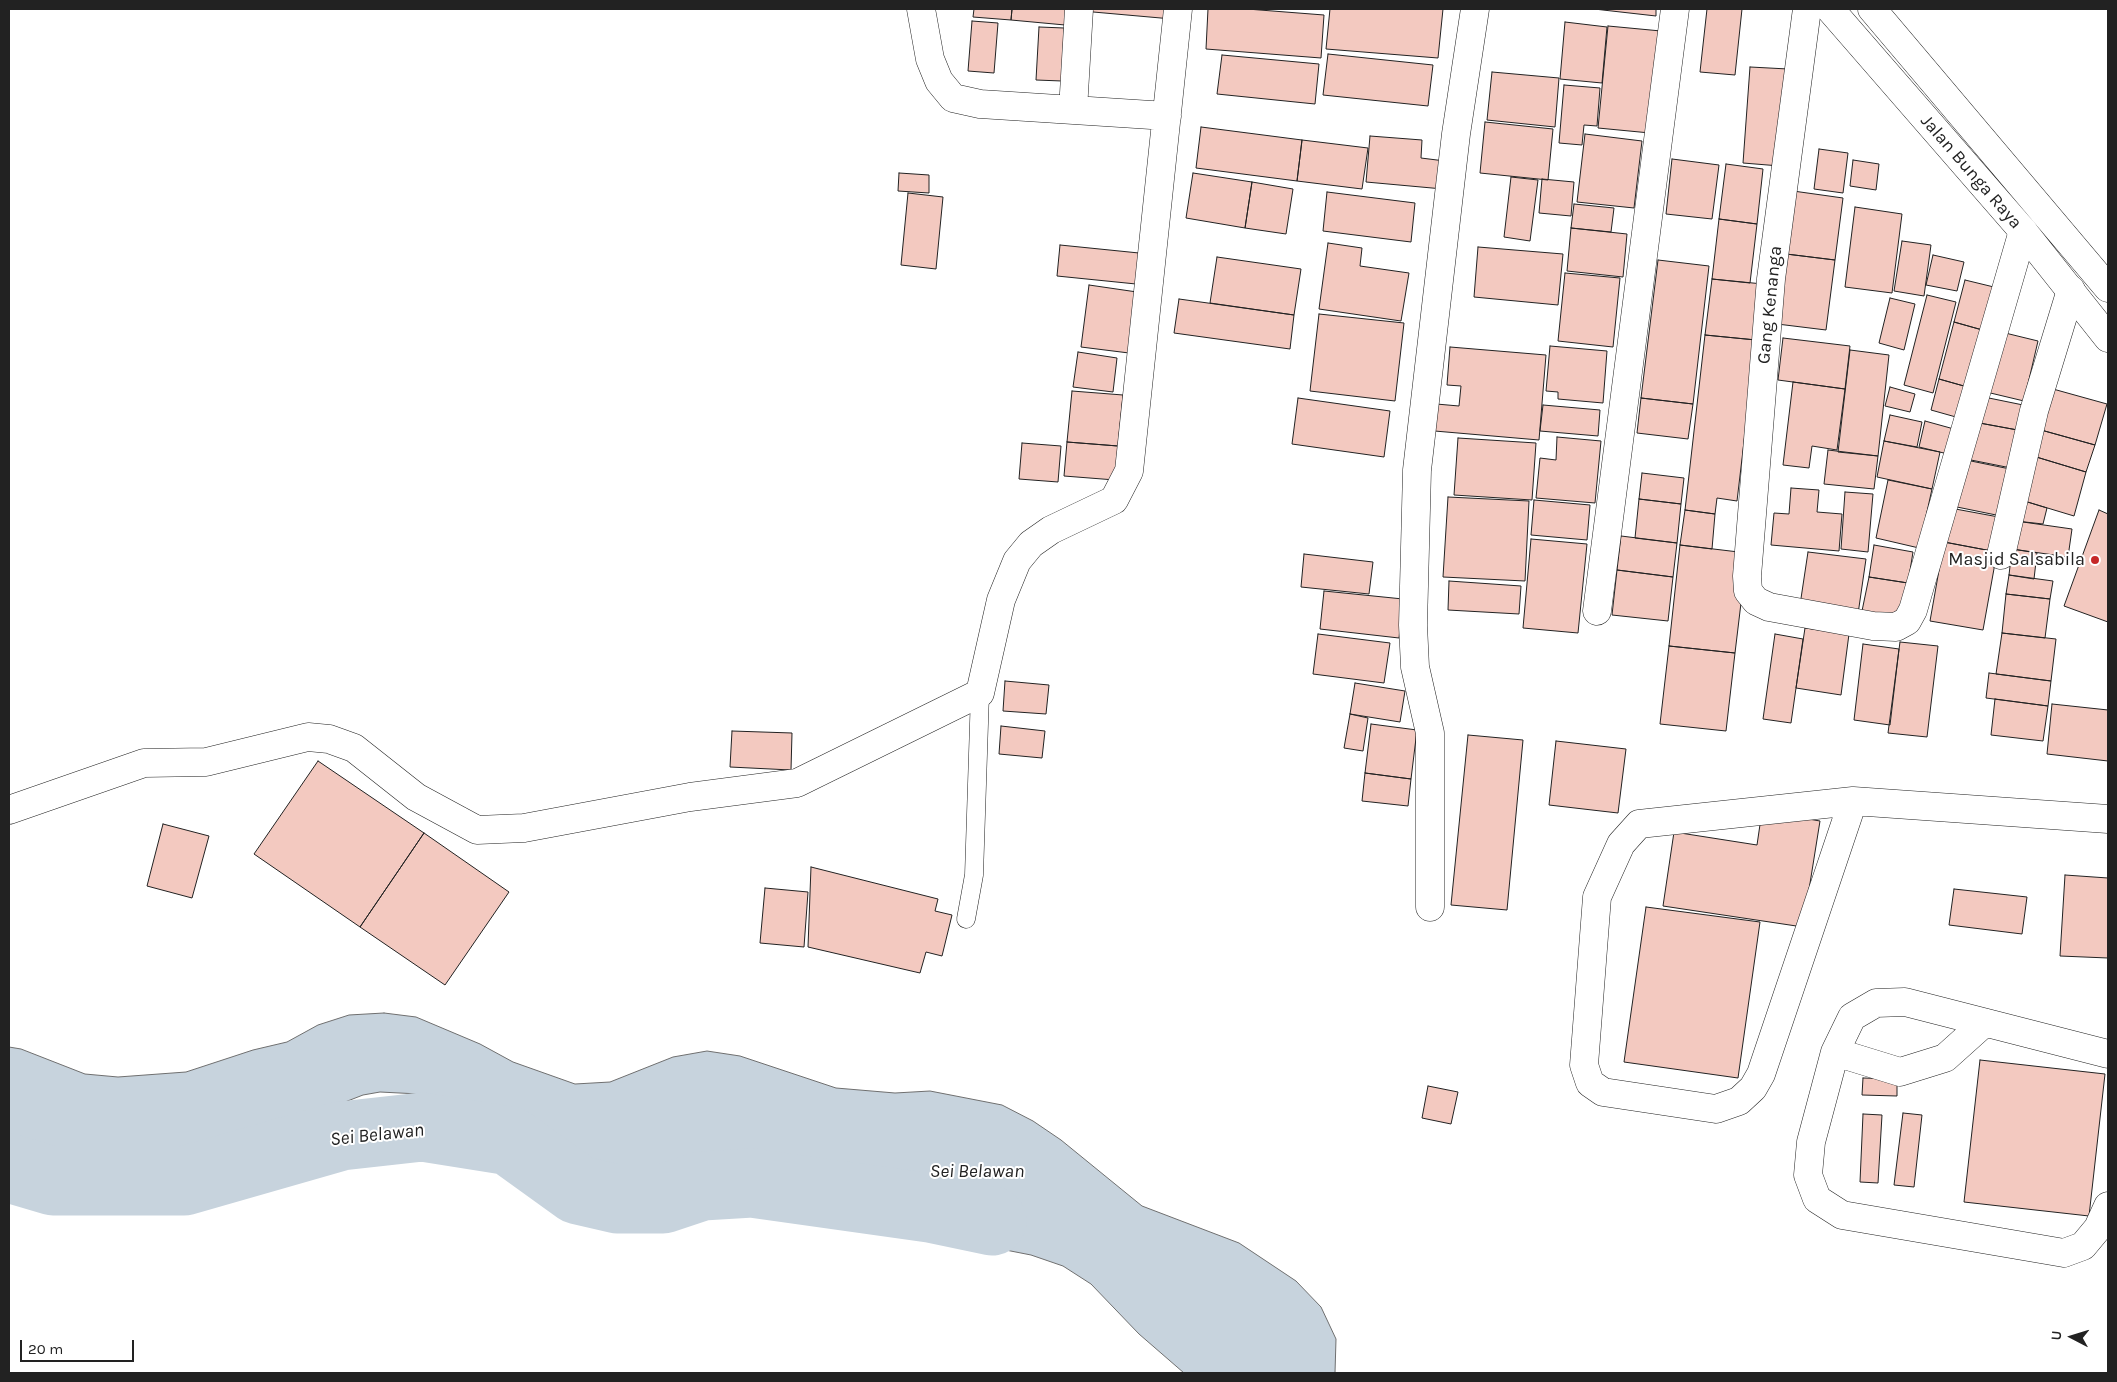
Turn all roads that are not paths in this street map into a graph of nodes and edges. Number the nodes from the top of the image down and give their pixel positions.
1 (921, 9) edge
2 (1079, 9) edge
3 (1178, 9) edge
4 (1475, 9) edge
5 (1675, 9) edge
6 (1807, 9) edge
7 (1830, 9) edge
8 (1872, 9) edge
9 (1073, 110) junction
10 (1167, 116) junction
11 (2023, 231) junction
12 (2108, 288) edge
13 (2072, 290) junction
14 (2108, 338) edge
15 (2001, 555) dead end
16 (1597, 611) dead end
17 (980, 693) junction
18 (1853, 801) junction
19 (9, 810) edge
20 (2108, 819) edge
21 (1430, 908) dead end
22 (966, 919) dead end
23 (1984, 1023) junction
24 (1835, 1052) junction
25 (2108, 1054) edge
26 (2108, 1206) edge

1 - 9 street
2 - 9 street
3 - 10 street
4 - 21 street
5 - 16 street
6 - 11 street, Gang Kenanga
7 - 11 street, Jalan Bunga Raya
8 - 12 street, Jalan Bunga Raya
9 - 10 street
10 - 17 street
11 - 13 street, Jalan Bunga Raya
13 - 14 street, Jalan Bunga Raya
13 - 15 street
17 - 19 street
17 - 22 lane
18 - 18 street
18 - 20 street
23 - 24 street
23 - 24 street
23 - 25 street
24 - 26 street

